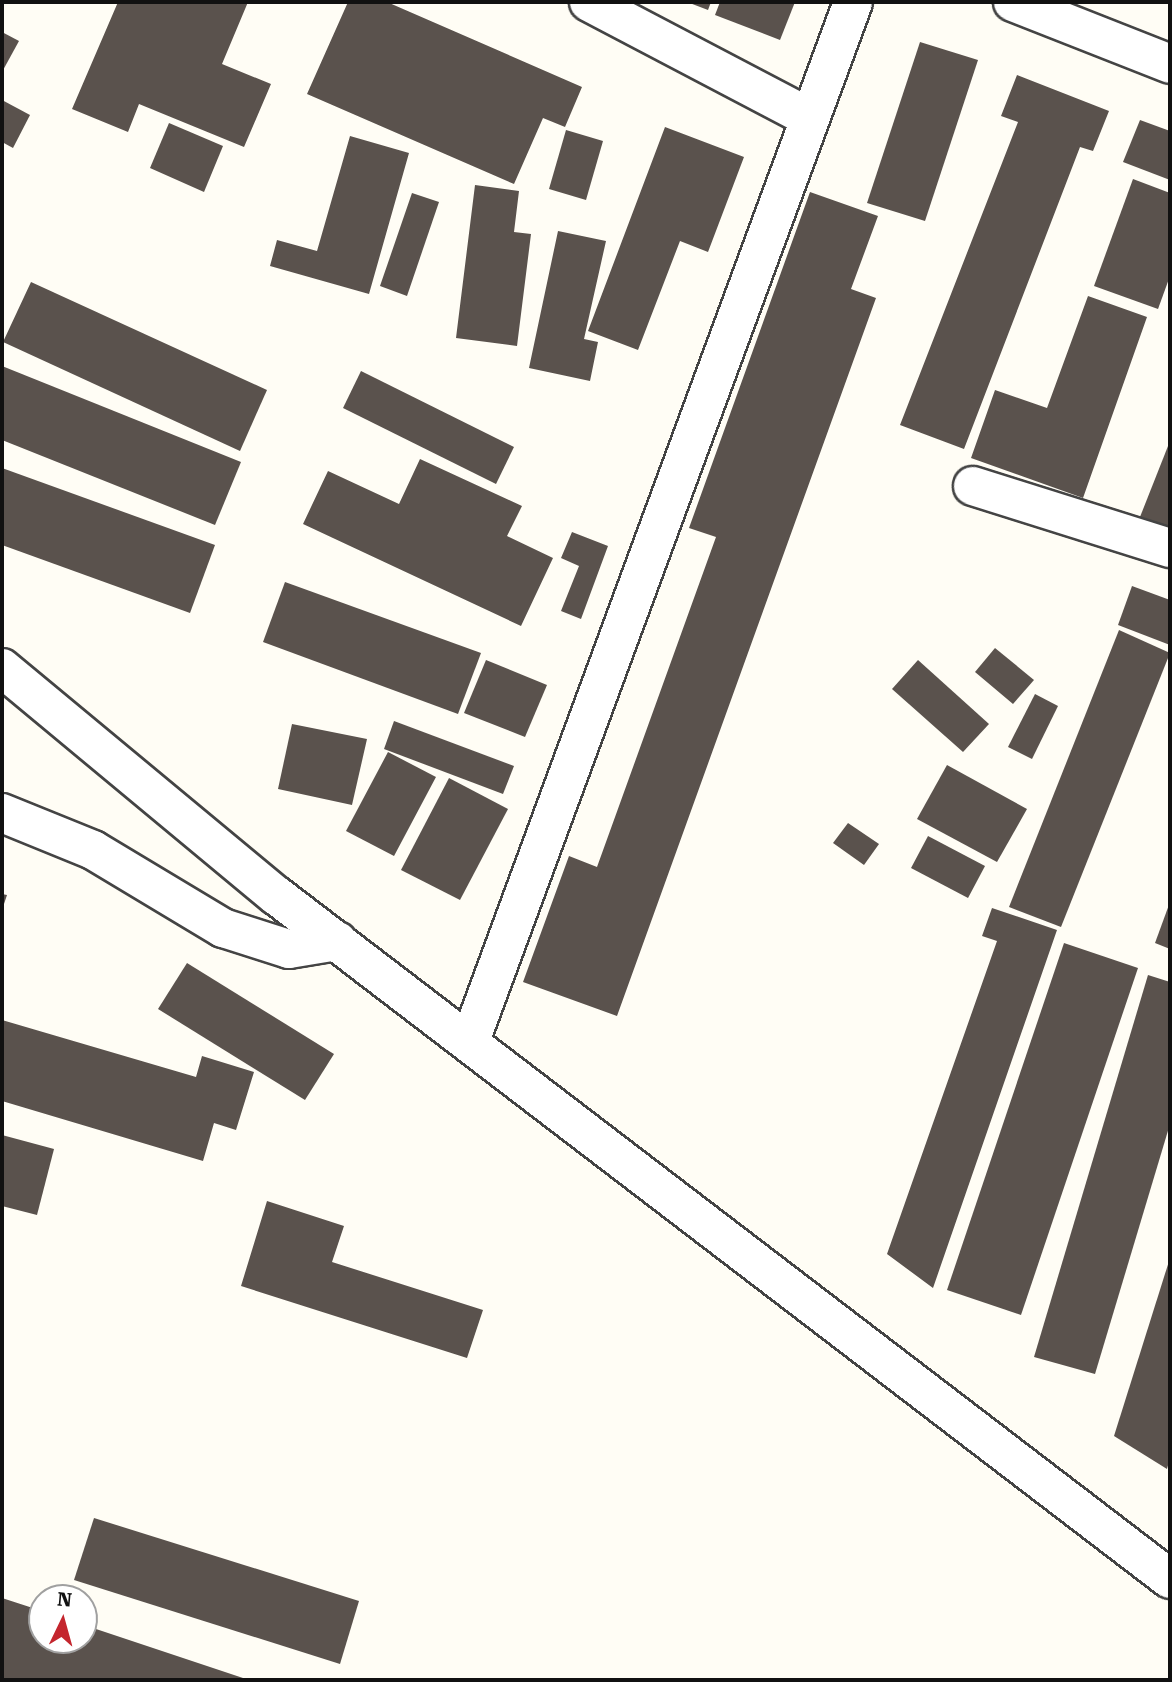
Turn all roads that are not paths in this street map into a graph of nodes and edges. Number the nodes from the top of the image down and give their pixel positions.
1 (589, 2) edge
2 (853, 2) edge
3 (1013, 2) edge
4 (1170, 64) edge
5 (808, 117) junction
6 (973, 486) dead end
7 (1170, 548) edge
8 (2, 668) edge
9 (2, 813) edge
10 (337, 941) junction
11 (470, 1041) junction
12 (1170, 1579) edge

1 - 5 street
2 - 5 street
3 - 4 street
5 - 11 street
6 - 7 street
8 - 10 street
9 - 10 street
10 - 11 street
11 - 12 street

